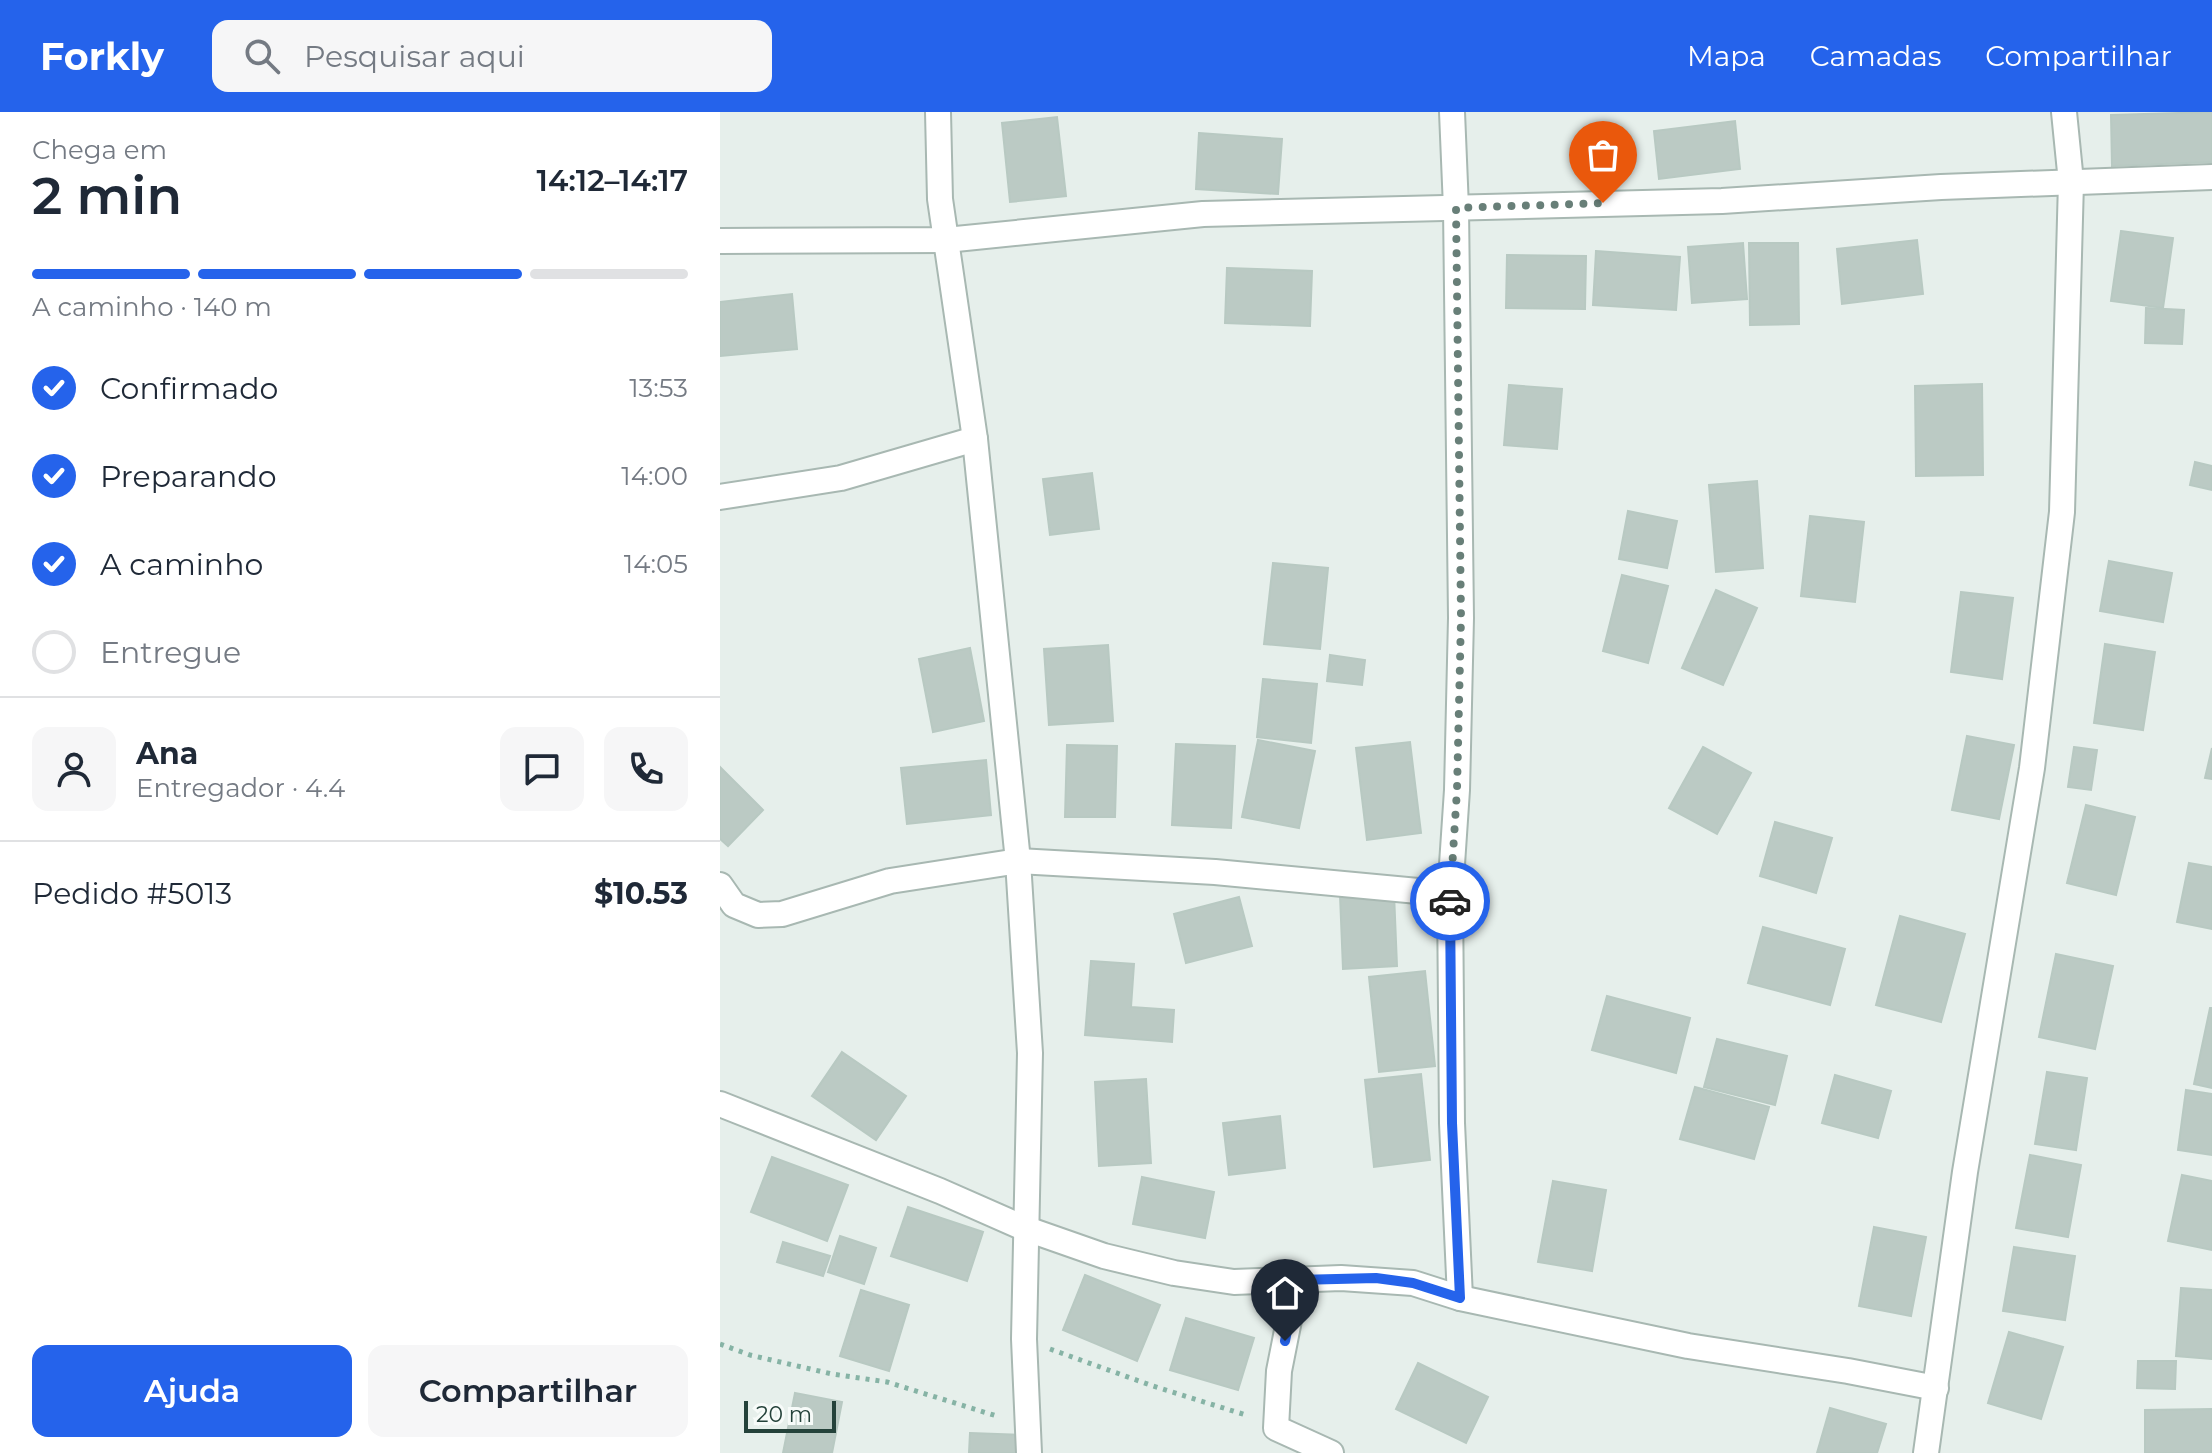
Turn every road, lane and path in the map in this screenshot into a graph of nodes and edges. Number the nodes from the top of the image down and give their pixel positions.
1 (938, 112) edge
2 (1452, 112) edge
3 (2064, 112) edge
4 (2212, 177) edge
5 (2071, 182) junction
6 (1456, 208) junction
7 (946, 240) junction
8 (720, 241) edge
9 (975, 439) junction
10 (720, 497) edge
11 (1018, 861) junction
12 (720, 885) edge
13 (1450, 894) junction
14 (720, 1104) edge
15 (1024, 1228) junction
16 (1297, 1280) junction
17 (1460, 1298) junction
18 (1024, 1339) junction
19 (720, 1344) edge
20 (1936, 1388) junction
21 (1028, 1425) junction
22 (1276, 1428) junction
23 (1029, 1453) edge
24 (1331, 1453) edge
25 (1926, 1453) edge

1 - 7 street
2 - 6 street
3 - 5 street
4 - 5 street
5 - 6 street
5 - 20 street
6 - 7 street
6 - 13 street
7 - 8 street
7 - 9 street
9 - 10 street
9 - 11 street
11 - 12 street
11 - 13 street
11 - 15 street
13 - 17 street
14 - 15 street
15 - 16 street
15 - 18 street
16 - 17 street
16 - 22 street
17 - 20 street
18 - 21 street
18 - 22 path
19 - 21 path
20 - 25 street
21 - 23 street
22 - 24 street

